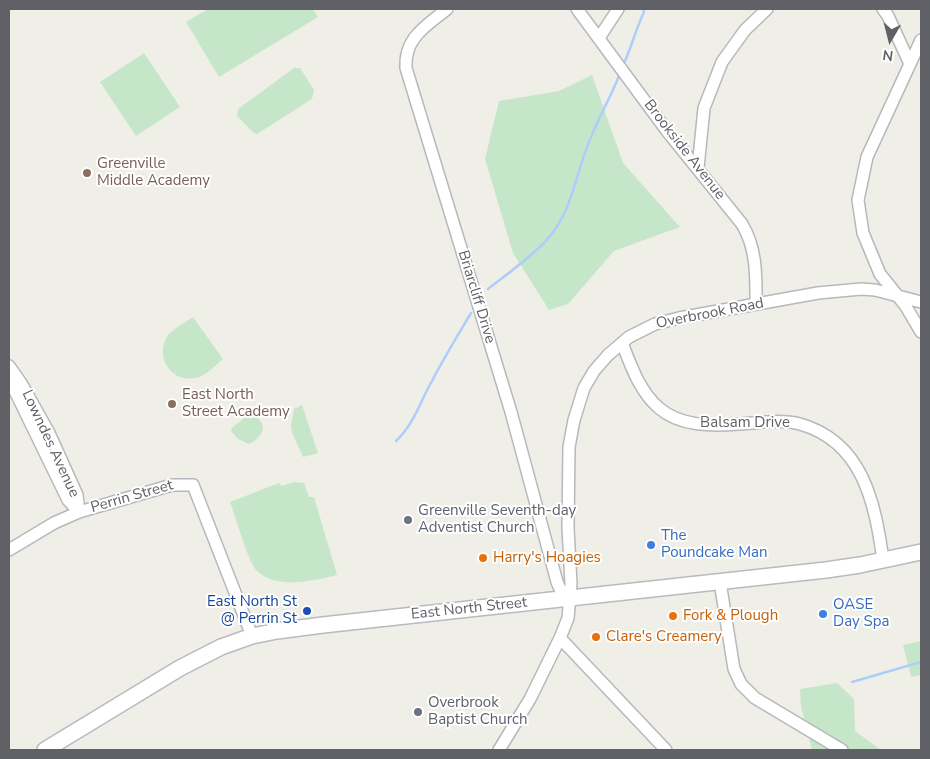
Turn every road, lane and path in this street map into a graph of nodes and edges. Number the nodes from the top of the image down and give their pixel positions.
1 (447, 9) edge
2 (578, 9) edge
3 (618, 9) edge
4 (767, 9) edge
5 (883, 9) edge
6 (599, 38) junction
7 (921, 40) edge
8 (910, 64) junction
9 (698, 168) junction
10 (897, 296) junction
11 (921, 302) edge
12 (756, 304) junction
13 (921, 332) edge
14 (622, 343) junction
15 (10, 368) edge
16 (79, 512) junction
17 (9, 550) edge
18 (921, 552) edge
19 (883, 560) junction
20 (720, 582) junction
21 (568, 598) junction
22 (252, 636) junction
23 (560, 638) junction
24 (56, 748) edge
25 (499, 750) edge
26 (666, 750) edge
27 (842, 750) edge

1 - 21 street, Briarcliff Drive
2 - 6 street, Brookside Avenue
3 - 6 street
4 - 9 street
5 - 8 street
6 - 9 street, Brookside Avenue
7 - 8 street
8 - 10 street
9 - 12 street, Brookside Avenue
10 - 11 street, Overbrook Road
10 - 12 street, Overbrook Road
10 - 13 street
12 - 14 street, Overbrook Road
14 - 19 street, Balsam Drive
14 - 21 street, Overbrook Road
15 - 16 street, Lowndes Avenue
15 - 16 street, Lowndes Avenue
16 - 17 street, Perrin Street
16 - 22 street, Perrin Street
18 - 19 main road, East North Street
19 - 20 main road, East North Street
20 - 21 main road, East North Street
20 - 27 street
21 - 22 main road, East North Street
21 - 23 street, Overbrook Road
22 - 24 main road, East North Street
23 - 25 street, Overbrook Road
23 - 26 street

